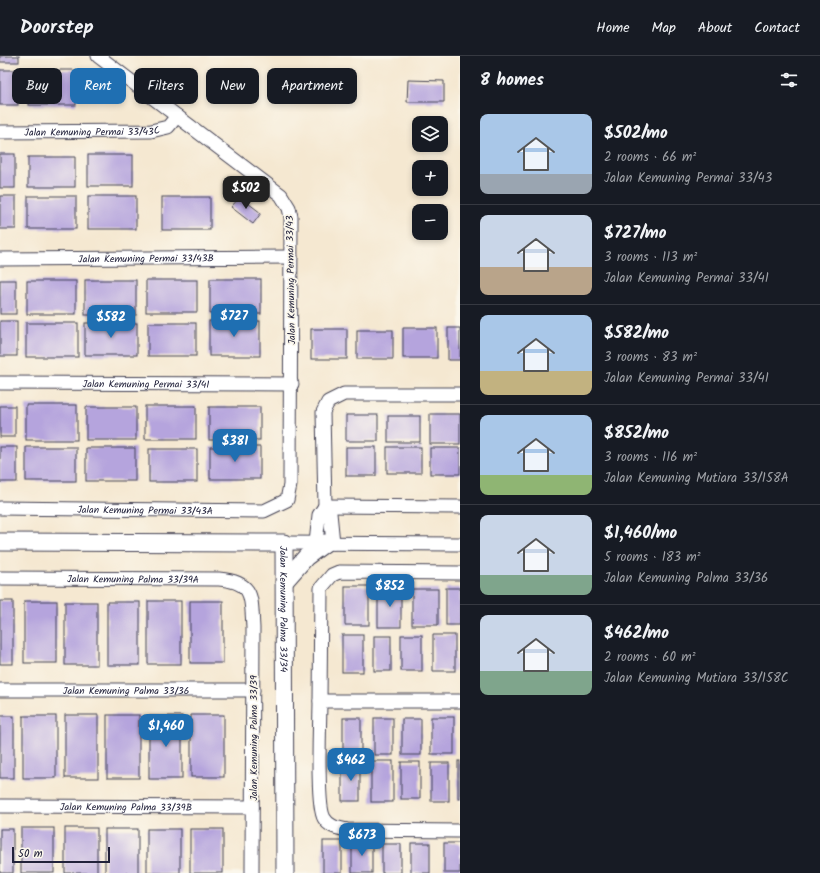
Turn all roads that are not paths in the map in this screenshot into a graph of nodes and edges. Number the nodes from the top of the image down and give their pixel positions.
1 (98, 56) edge
2 (177, 116) junction
3 (0, 132) edge
4 (291, 257) junction
5 (0, 259) edge
6 (0, 383) edge
7 (292, 384) junction
8 (460, 394) edge
9 (287, 500) joint
10 (325, 506) junction
11 (460, 507) edge
12 (0, 508) edge
13 (0, 542) edge
14 (284, 543) junction
15 (324, 543) junction
16 (460, 544) edge
17 (460, 573) edge
18 (0, 578) edge
19 (284, 582) junction
20 (252, 604) joint
21 (0, 690) edge
22 (253, 690) junction
23 (323, 701) junction
24 (460, 701) edge
25 (0, 806) edge
26 (252, 806) junction
27 (460, 830) edge
28 (252, 873) edge
29 (286, 873) edge

1 - 2 street, Jalan Kemuning Permai 33/43
2 - 3 street, Jalan Kemuning Permai 33/43C
2 - 4 street, Jalan Kemuning Permai 33/43
4 - 5 street, Jalan Kemuning Permai 33/43B
4 - 7 street, Jalan Kemuning Permai 33/43
6 - 7 street, Jalan Kemuning Permai 33/41
7 - 9 street, Jalan Kemuning Permai 33/43
8 - 10 street
9 - 12 street, Jalan Kemuning Permai 33/43A
10 - 11 street
10 - 15 street
13 - 14 main road, Jalan Kemuning Palma 33/34
14 - 15 street
14 - 19 main road, Jalan Kemuning Palma 33/34
15 - 16 street
15 - 19 main road
17 - 23 street
18 - 20 street, Jalan Kemuning Palma 33/39A
19 - 29 main road, Jalan Kemuning Palma 33/34
20 - 22 street, Jalan Kemuning Palma 33/39
21 - 22 street, Jalan Kemuning Palma 33/36
22 - 26 street, Jalan Kemuning Palma 33/39
23 - 24 street
23 - 27 street
25 - 26 street, Jalan Kemuning Palma 33/39B
26 - 28 street, Jalan Kemuning Palma 33/39

